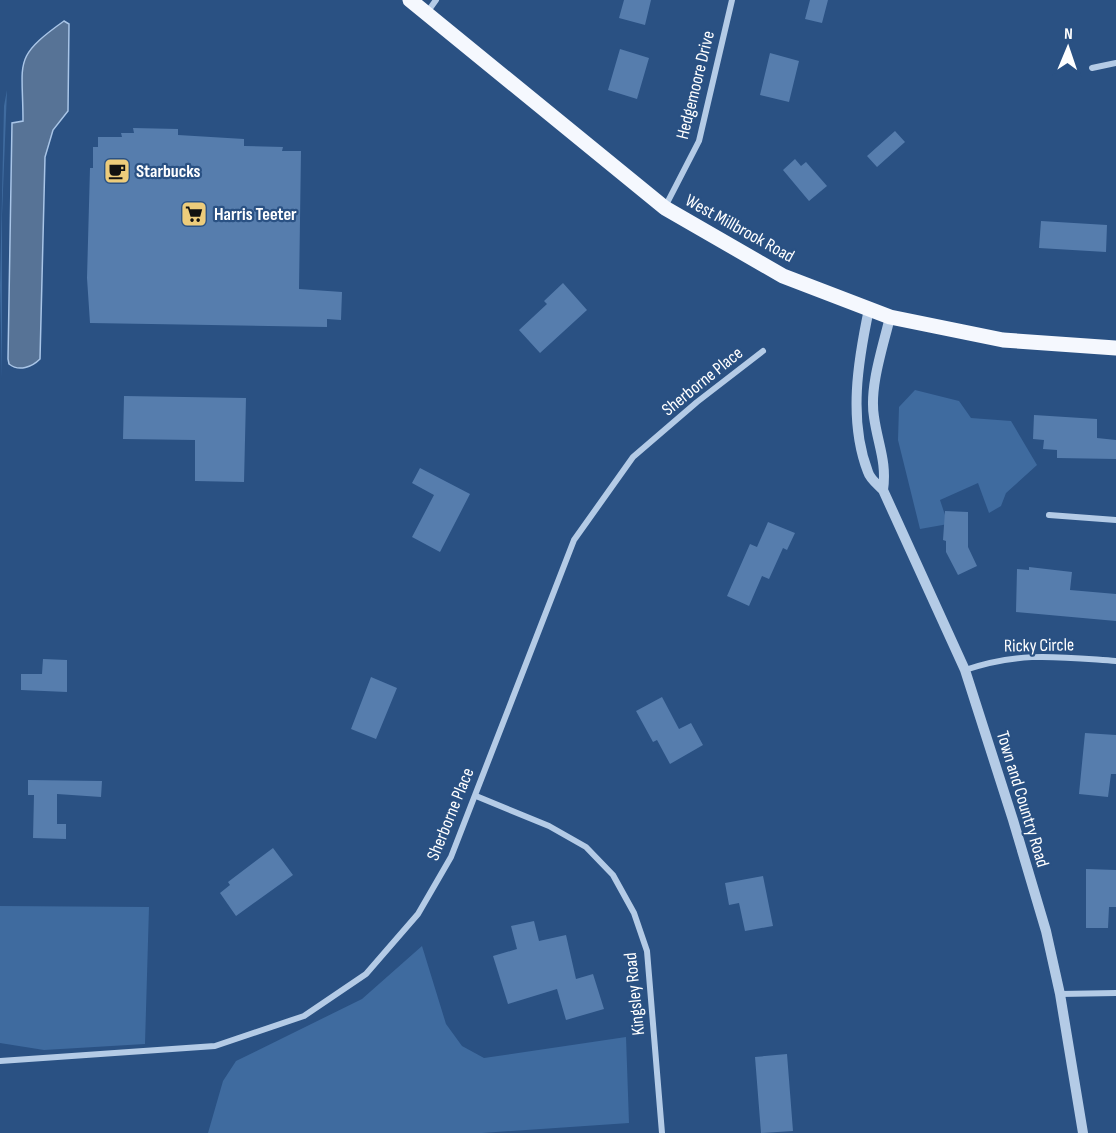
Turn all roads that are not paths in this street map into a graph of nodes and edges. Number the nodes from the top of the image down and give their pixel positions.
1 (410, 0) edge
2 (436, 0) edge
3 (732, 0) edge
4 (425, 14) junction
5 (1116, 63) edge
6 (1092, 68) dead end
7 (665, 208) junction
8 (869, 309) junction
9 (890, 317) junction
10 (1116, 348) edge
11 (763, 351) dead end
12 (883, 490) junction
13 (1050, 515) dead end
14 (1116, 519) edge
15 (1116, 661) edge
16 (964, 670) junction
17 (476, 796) junction
18 (1116, 993) edge
19 (1060, 994) junction
20 (0, 1061) edge
21 (662, 1133) edge
22 (1083, 1133) edge

1 - 4 main road, West Millbrook Road
2 - 4 street
3 - 7 street, Hedgemoore Drive
4 - 7 main road, West Millbrook Road
5 - 6 street
7 - 8 main road, West Millbrook Road
8 - 9 main road, West Millbrook Road
8 - 12 street, Town and Country Road
9 - 10 main road, West Millbrook Road
9 - 12 street, Town and Country Road
11 - 17 street, Sherborne Place
12 - 16 street, Town and Country Road
13 - 14 street
15 - 16 street, Ricky Circle
16 - 19 street, Town and Country Road
17 - 20 street, Sherborne Place
17 - 21 street, Kingsley Road
18 - 19 street
19 - 22 street, Town and Country Road

